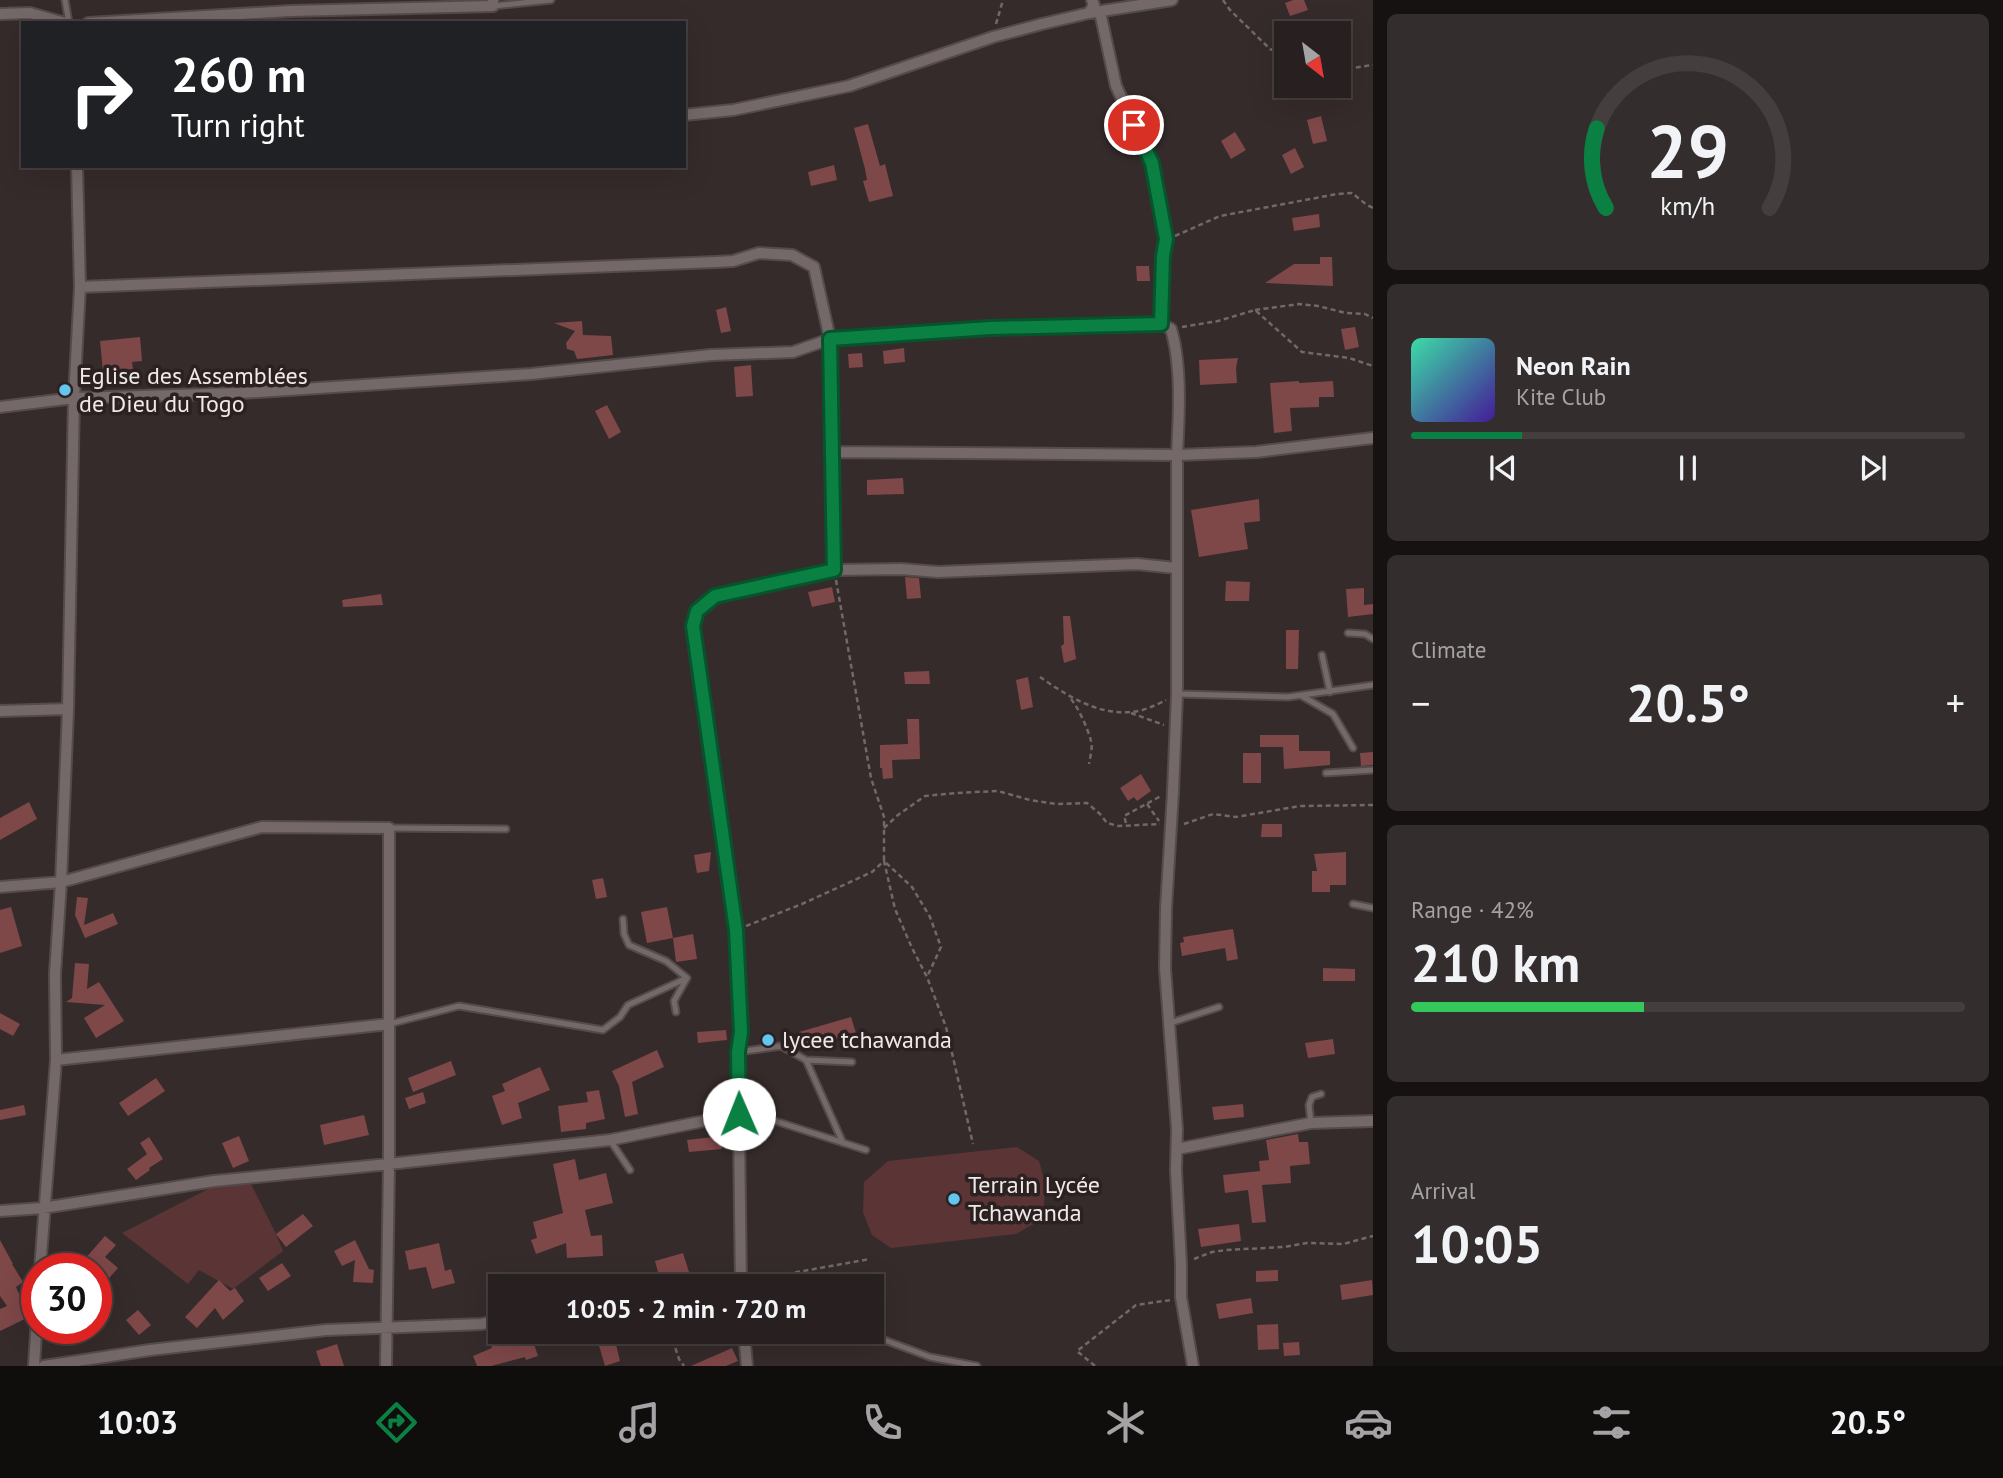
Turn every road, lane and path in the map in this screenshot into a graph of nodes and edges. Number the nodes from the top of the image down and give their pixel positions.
1 (65, 0) edge
2 (551, 0) edge
3 (1003, 0) edge
4 (1092, 0) edge
5 (1172, 0) edge
6 (1223, 0) edge
7 (493, 3) edge
8 (291, 5) edge
9 (1094, 12) junction
10 (0, 14) edge
11 (60, 21) edge
12 (67, 21) edge
13 (111, 21) edge
14 (993, 37) junction
15 (1274, 51) edge
16 (1373, 65) edge
17 (1351, 68) edge
18 (686, 115) edge
19 (77, 168) edge
20 (1373, 208) edge
21 (1166, 239) junction
22 (80, 287) junction
23 (1255, 310) junction
24 (1373, 318) edge
25 (1166, 327) junction
26 (830, 339) junction
27 (1373, 366) edge
28 (74, 398) junction
29 (0, 407) edge
30 (1373, 438) edge
31 (834, 452) junction
32 (1177, 454) junction
33 (1176, 568) junction
34 (834, 570) junction
35 (1348, 633) dead end
36 (1373, 639) edge
37 (1322, 654) dead end
38 (1040, 677) dead end
39 (1373, 685) edge
40 (1330, 692) junction
41 (1177, 694) junction
42 (1302, 695) junction
43 (1069, 697) junction
44 (68, 709) junction
45 (0, 711) edge
46 (1131, 713) junction
47 (1175, 723) junction
48 (1353, 748) dead end
49 (1089, 764) dead end
50 (1373, 770) edge
51 (1326, 773) dead end
52 (1173, 792) junction
53 (1147, 804) junction
54 (1373, 805) edge
55 (1126, 825) junction
56 (389, 828) junction
57 (884, 828) junction
58 (506, 829) dead end
59 (1171, 829) junction
60 (884, 861) junction
61 (61, 882) junction
62 (0, 887) edge
63 (1353, 904) dead end
64 (1373, 908) edge
65 (623, 919) dead end
66 (736, 930) junction
67 (927, 977) junction
68 (687, 978) junction
69 (1219, 1007) dead end
70 (676, 1012) dead end
71 (1170, 1023) junction
72 (389, 1024) junction
73 (738, 1052) junction
74 (56, 1060) junction
75 (806, 1060) junction
76 (852, 1062) dead end
77 (1321, 1094) dead end
78 (739, 1114) junction
79 (1373, 1121) edge
80 (1311, 1124) junction
81 (610, 1140) junction
82 (844, 1143) junction
83 (973, 1144) dead end
84 (1177, 1149) junction
85 (866, 1150) dead end
86 (389, 1164) junction
87 (630, 1170) dead end
88 (43, 1208) junction
89 (0, 1211) edge
90 (1373, 1237) edge
91 (41, 1253) edge
92 (870, 1259) dead end
93 (1181, 1264) junction
94 (742, 1274) edge
95 (788, 1274) edge
96 (1181, 1297) junction
97 (488, 1323) edge
98 (386, 1329) junction
99 (884, 1340) edge
100 (35, 1344) edge
101 (674, 1344) edge
102 (745, 1344) edge
103 (34, 1366) edge
104 (44, 1366) edge
105 (386, 1366) edge
106 (684, 1366) edge
107 (747, 1366) edge
108 (977, 1366) edge
109 (1094, 1366) edge
110 (1192, 1366) edge

1 - 12 lane
2 - 7 lane
3 - 14 path
4 - 9 street
5 - 9 street
6 - 15 path
7 - 8 street
8 - 13 street
9 - 14 street
9 - 21 street
10 - 11 street
14 - 18 street
16 - 17 path
19 - 22 street
20 - 21 path
21 - 25 street
22 - 26 street
22 - 28 street
23 - 24 path
23 - 25 path
23 - 27 path
25 - 26 street
25 - 32 street
26 - 28 street
26 - 31 street
28 - 29 street
28 - 44 street
30 - 32 street
31 - 32 street
31 - 34 street
32 - 33 street
33 - 34 street
33 - 41 street
34 - 57 path
34 - 66 street
35 - 36 lane
37 - 40 lane
38 - 43 path
39 - 40 lane
40 - 42 lane
41 - 42 lane
41 - 46 path
41 - 47 street
42 - 48 lane
43 - 46 path
43 - 49 path
44 - 45 street
44 - 61 street
46 - 47 path
47 - 52 street
50 - 51 lane
52 - 53 path
52 - 59 street
53 - 55 path
53 - 55 path
54 - 59 path
55 - 57 path
56 - 58 lane
56 - 61 street
56 - 72 street
57 - 60 path
59 - 71 street
60 - 66 path
60 - 67 path
60 - 67 path
61 - 62 street
61 - 74 street
63 - 64 lane
65 - 68 lane
66 - 73 street
67 - 83 path
68 - 70 lane
68 - 72 lane
69 - 71 lane
71 - 84 street
72 - 74 street
72 - 86 street
73 - 75 lane
73 - 78 street
74 - 88 street
75 - 76 lane
75 - 82 lane
77 - 80 lane
78 - 81 street
78 - 82 lane
78 - 94 street
79 - 80 street
80 - 84 street
81 - 86 street
81 - 87 lane
82 - 85 lane
84 - 93 street
86 - 88 street
86 - 98 street
88 - 89 street
88 - 91 street
90 - 93 path
92 - 95 path
93 - 96 street
96 - 109 path
96 - 110 street
97 - 98 street
98 - 104 street
98 - 105 street
99 - 108 lane
100 - 103 street
101 - 106 path
102 - 107 street

